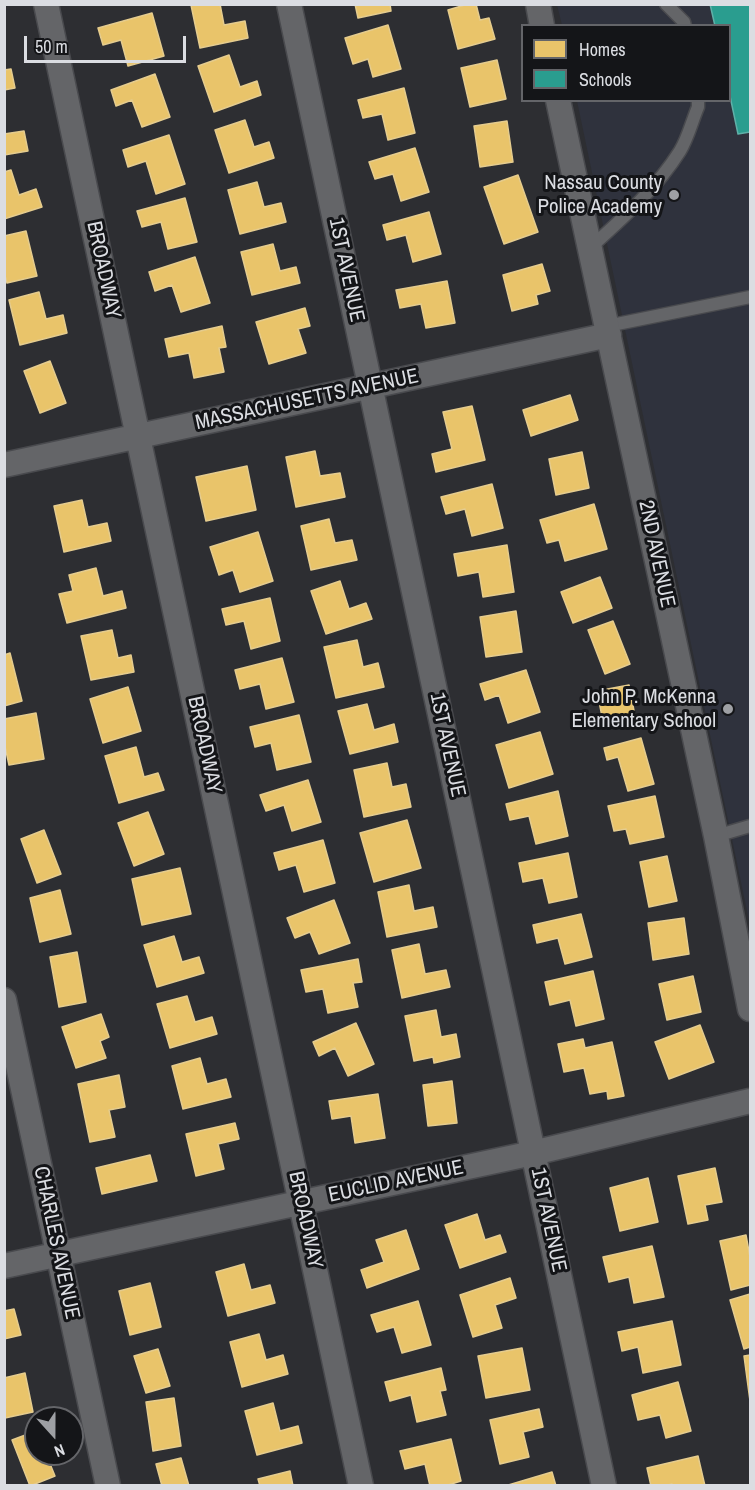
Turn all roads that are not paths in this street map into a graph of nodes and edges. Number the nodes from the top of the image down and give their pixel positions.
1 (46, 4) edge
2 (290, 4) edge
3 (538, 4) edge
4 (666, 4) edge
5 (542, 24) edge
6 (684, 24) edge
7 (558, 102) edge
8 (698, 102) edge
9 (590, 248) junction
10 (750, 297) edge
11 (608, 330) junction
12 (371, 386) junction
13 (138, 436) junction
14 (4, 465) edge
15 (750, 826) edge
16 (716, 836) junction
17 (4, 1000) edge
18 (750, 1009) edge
19 (750, 1101) edge
20 (534, 1153) junction
21 (301, 1203) junction
22 (58, 1254) junction
23 (4, 1266) edge
24 (108, 1485) edge
25 (361, 1485) edge
26 (604, 1485) edge

1 - 13 street, BROADWAY
2 - 12 street, 1ST AVENUE
3 - 5 street
4 - 6 lane
7 - 9 street, 2ND AVENUE
8 - 9 lane
9 - 11 street, 2ND AVENUE
10 - 11 lane
11 - 12 street, MASSACHUSETTS AVENUE
11 - 16 street, 2ND AVENUE
12 - 13 street, MASSACHUSETTS AVENUE
12 - 20 street, 1ST AVENUE
13 - 14 street, MASSACHUSETTS AVENUE
13 - 21 street, BROADWAY
15 - 16 lane
16 - 18 street, 2ND AVENUE
17 - 22 street, CHARLES AVENUE
19 - 20 street, EUCLID AVENUE
20 - 21 street, EUCLID AVENUE
20 - 26 street, 1ST AVENUE
21 - 22 street, EUCLID AVENUE
21 - 25 street, BROADWAY
22 - 23 street, EUCLID AVENUE
22 - 24 street, CHARLES AVENUE

